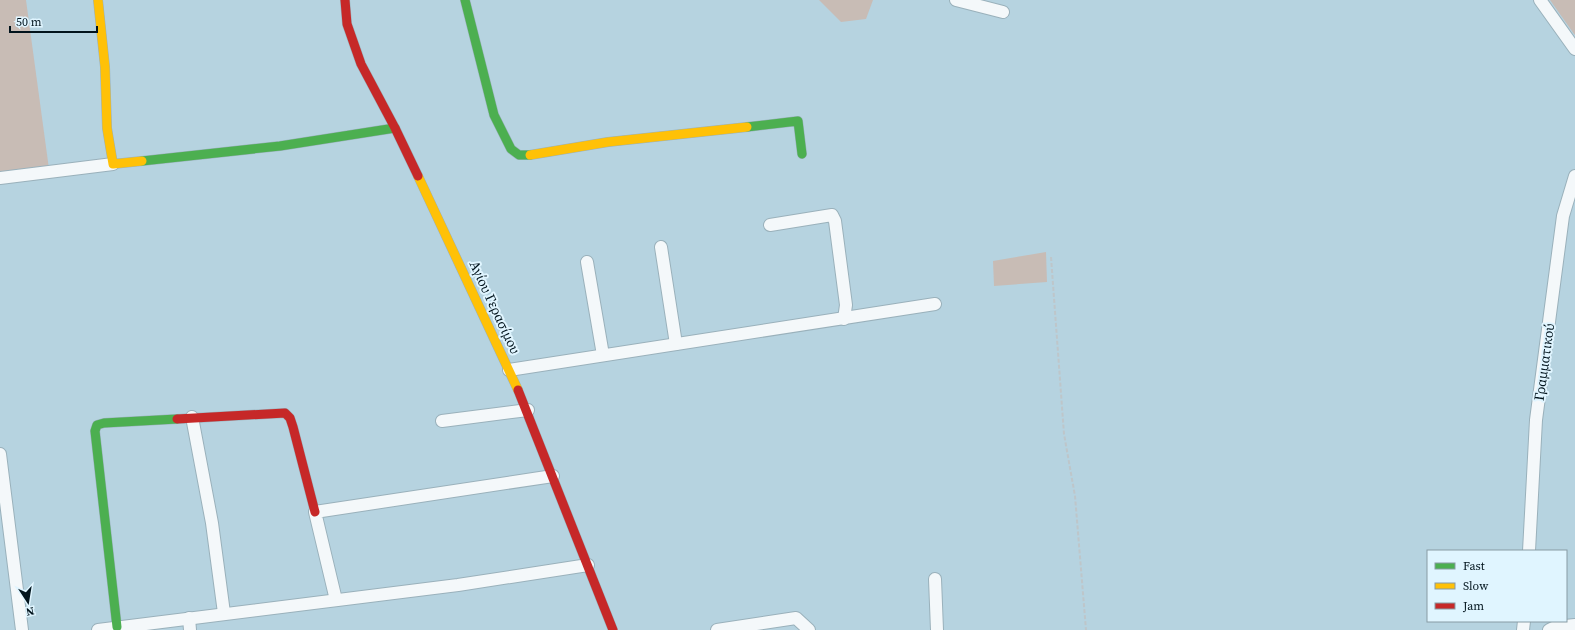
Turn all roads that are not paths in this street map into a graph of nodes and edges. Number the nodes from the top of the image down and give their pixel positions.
1 (98, 0) edge
2 (346, 0) edge
3 (466, 0) edge
4 (956, 0) edge
5 (1540, 0) edge
6 (1003, 12) dead end
7 (1575, 49) edge
8 (395, 128) junction
9 (802, 154) dead end
10 (113, 164) junction
11 (1575, 176) edge
12 (0, 178) edge
13 (770, 225) dead end
14 (661, 247) dead end
15 (587, 262) dead end
16 (935, 304) dead end
17 (844, 319) junction
18 (676, 344) junction
19 (603, 355) junction
20 (509, 370) junction
21 (528, 410) junction
22 (192, 418) junction
23 (442, 421) dead end
24 (0, 454) edge
25 (553, 476) junction
26 (315, 512) junction
27 (1529, 550) edge
28 (588, 565) junction
29 (935, 579) dead end
30 (336, 600) junction
31 (224, 613) junction
32 (189, 624) edge
33 (1575, 625) edge
34 (117, 627) junction
35 (22, 630) edge
36 (98, 630) edge
37 (613, 630) edge
38 (717, 630) edge
39 (809, 630) edge
40 (937, 630) edge
41 (1549, 630) edge

1 - 10 street
2 - 8 street, Αγίου Γερασίμου
3 - 9 street
4 - 6 street
5 - 7 street
8 - 10 street
8 - 20 street, Αγίου Γερασίμου
10 - 12 street
11 - 27 street, Γραμματικού
13 - 17 street
14 - 18 street
15 - 19 street
16 - 17 street
17 - 18 street
18 - 19 street
19 - 20 street
20 - 21 street, Αγίου Γερασίμου
21 - 23 street
21 - 25 street, Αγίου Γερασίμου
22 - 26 street
22 - 31 street
22 - 34 street
24 - 35 street
25 - 26 street
25 - 28 street, Αγίου Γερασίμου
26 - 30 street
28 - 30 street
28 - 37 street, Αγίου Γερασίμου
29 - 40 street
30 - 31 street
31 - 32 street
32 - 34 street
33 - 41 street
34 - 36 street
38 - 39 street

